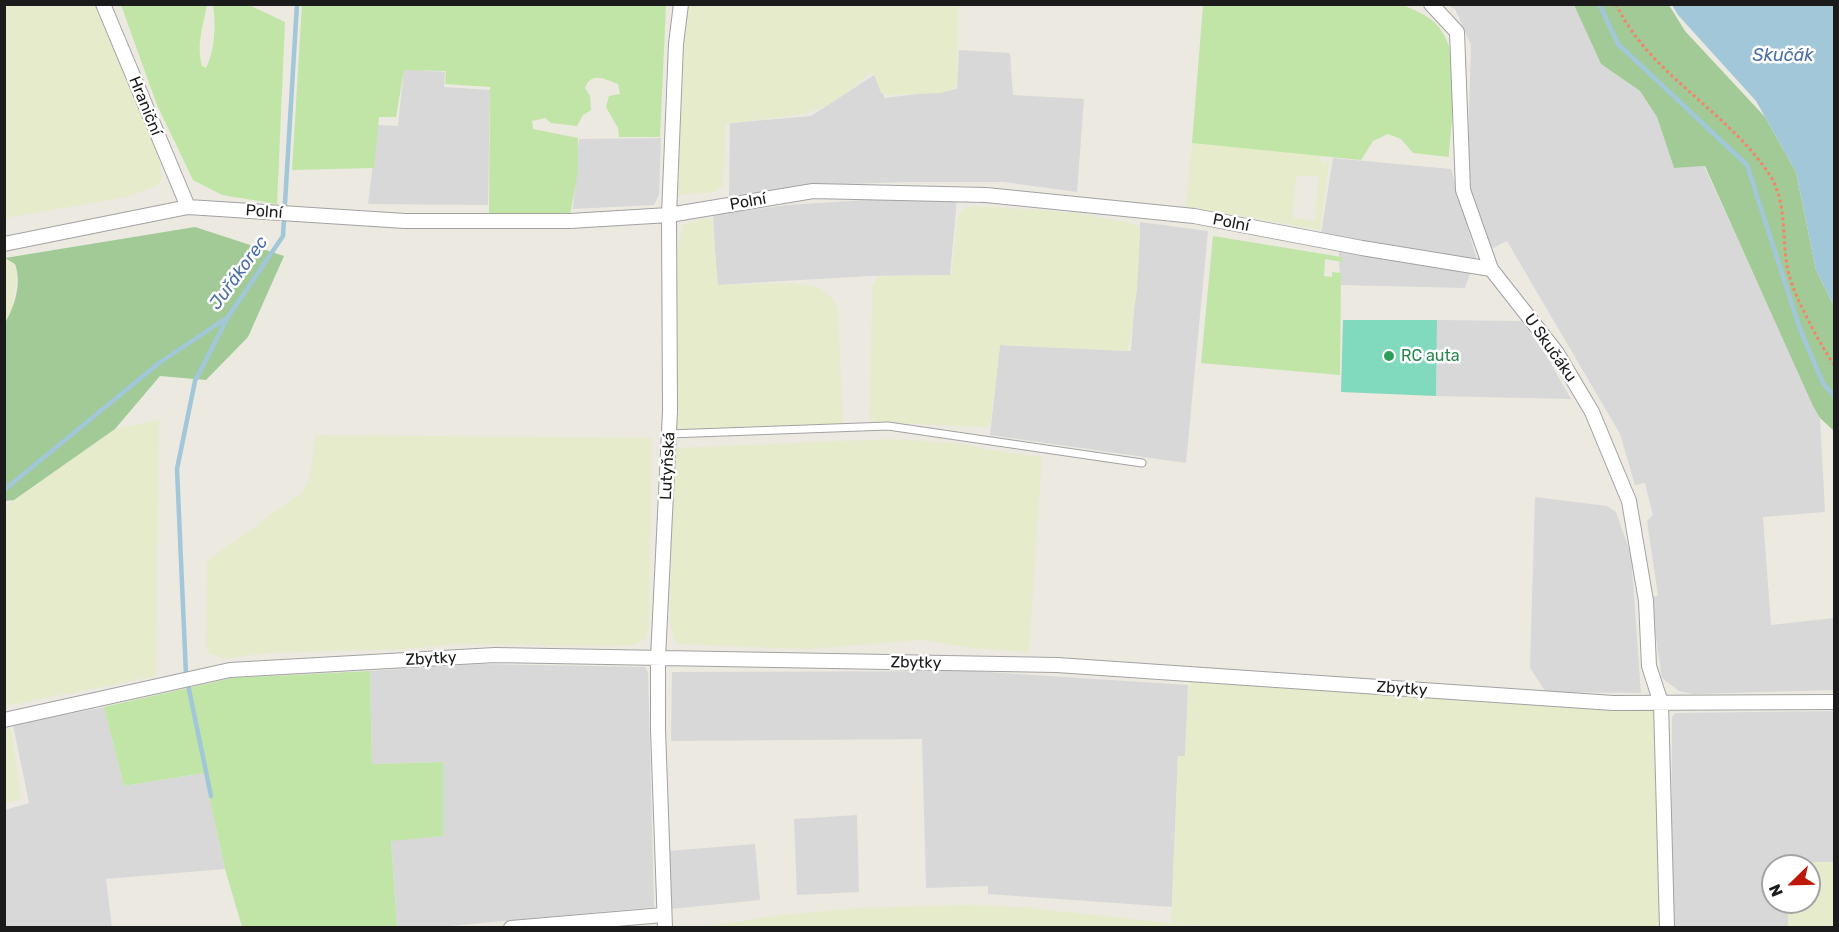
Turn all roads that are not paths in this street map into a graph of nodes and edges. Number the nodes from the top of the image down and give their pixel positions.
1 (103, 4) edge
2 (681, 4) edge
3 (1431, 4) edge
4 (188, 207) junction
5 (669, 216) junction
6 (4, 244) edge
7 (1491, 269) junction
8 (669, 434) junction
9 (1142, 463) dead end
10 (658, 658) junction
11 (1834, 702) edge
12 (1661, 703) junction
13 (4, 720) edge
14 (664, 921) edge
15 (510, 927) edge
16 (1666, 927) edge

1 - 4 street, Hraniční
2 - 5 street, Lutyňská
3 - 7 street, U Skučáku
4 - 5 street, Polní
4 - 6 street, Polní
5 - 7 street, Polní
5 - 8 street, Lutyňská
7 - 12 street, U Skučáku
8 - 9 lane
8 - 10 street, Lutyňská
10 - 12 street, Zbytky
10 - 13 street, Zbytky
10 - 14 street, Lutyňská
11 - 12 street, Zbytky
12 - 16 street, U Skučáku
14 - 15 street

